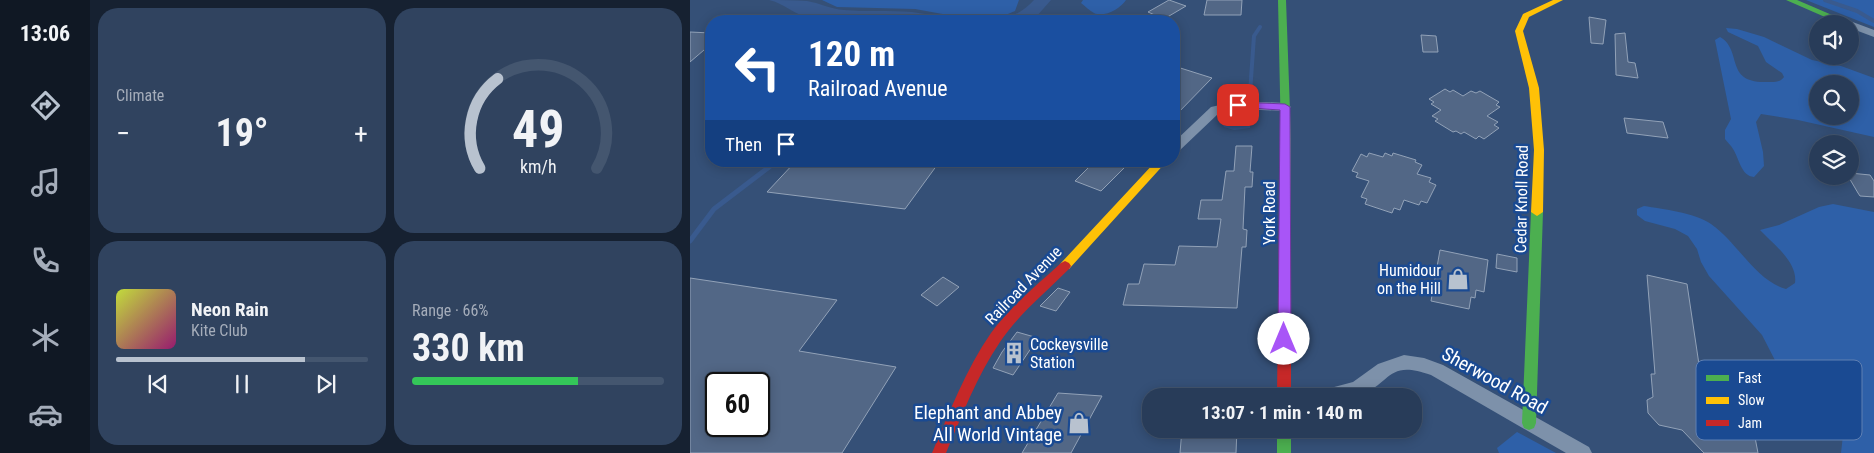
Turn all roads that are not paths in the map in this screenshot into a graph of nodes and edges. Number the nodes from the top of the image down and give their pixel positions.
1 (1282, 0) edge
2 (1559, 0) edge
3 (1790, 0) edge
4 (1828, 15) edge
5 (1859, 28) edge
6 (1874, 34) edge
7 (1285, 107) junction
8 (1180, 143) edge
9 (1156, 167) edge
10 (1284, 388) edge
11 (1356, 388) edge
12 (1529, 423) junction
13 (1284, 438) edge
14 (939, 453) edge
15 (1284, 453) edge
16 (1583, 453) edge

1 - 7 street, York Road
2 - 12 street, Cedar Knoll Road
3 - 4 street
5 - 6 street
7 - 8 street
7 - 10 street, York Road
9 - 14 street, Railroad Avenue
11 - 12 street, Sherwood Road
12 - 16 street, Sherwood Road
13 - 15 street

